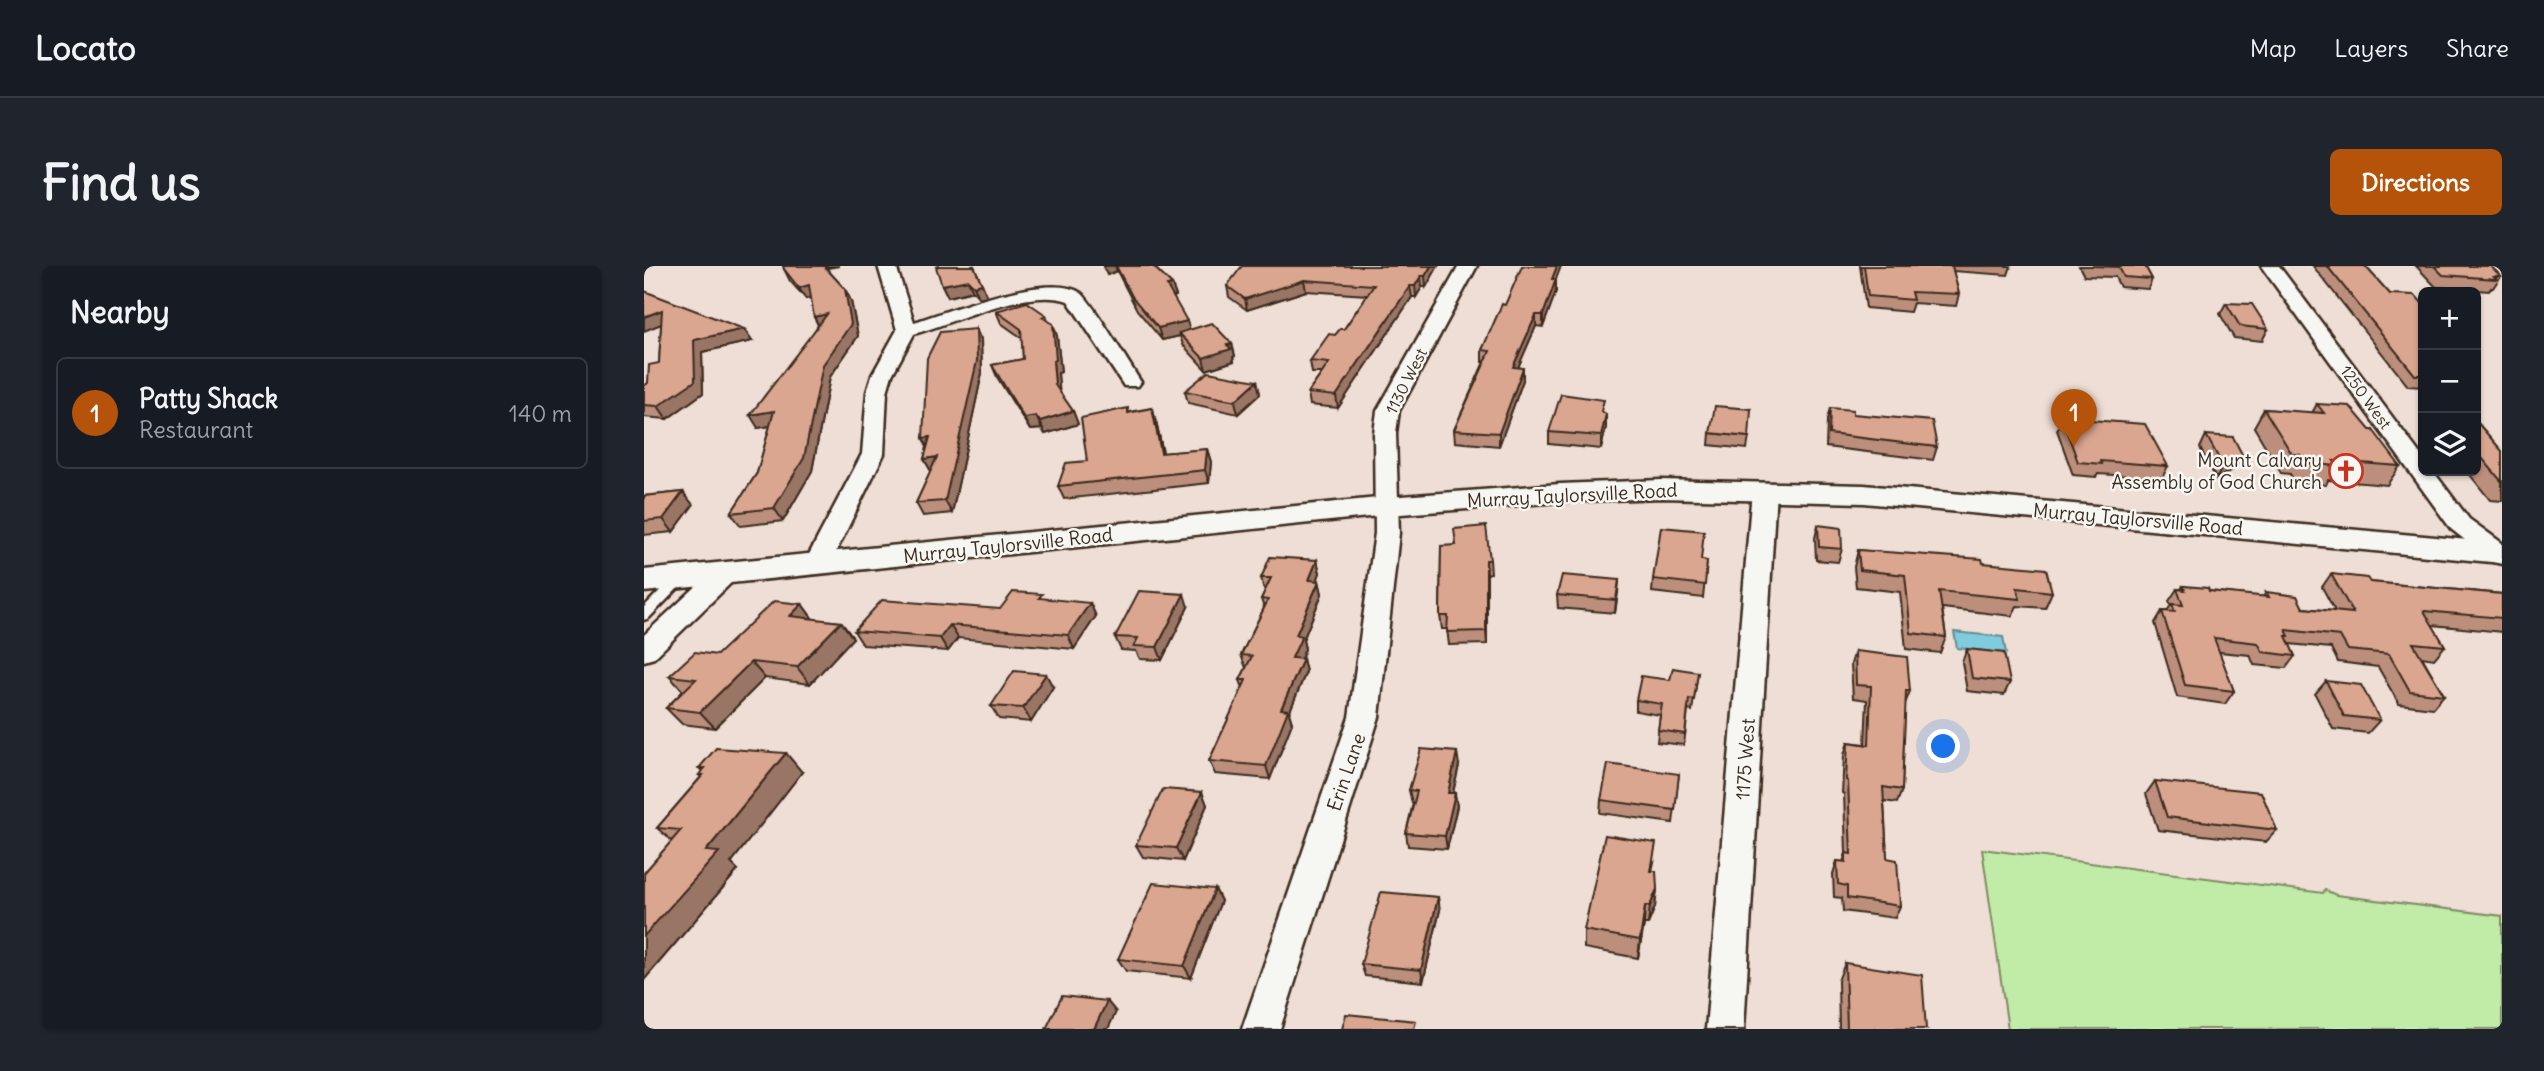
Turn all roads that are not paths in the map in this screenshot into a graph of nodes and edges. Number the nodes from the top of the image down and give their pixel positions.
1 (887, 266) edge
2 (1468, 266) edge
3 (2270, 266) edge
4 (907, 330) junction
5 (1131, 382) dead end
6 (1764, 490) junction
7 (1388, 506) junction
8 (2500, 554) edge
9 (817, 565) junction
10 (726, 573) junction
11 (680, 578) junction
12 (644, 581) edge
13 (644, 615) edge
14 (644, 651) edge
15 (1261, 1029) edge
16 (1725, 1029) edge

1 - 4 street
2 - 7 street, 1130 West
3 - 8 street, 1250 West
4 - 5 street
4 - 9 street
6 - 7 street, Murray Taylorsville Road
6 - 8 street, Murray Taylorsville Road
6 - 16 street, 1175 West
7 - 9 street, Murray Taylorsville Road
7 - 15 street, Erin Lane
9 - 10 street, Murray Taylorsville Road
10 - 11 street, Murray Taylorsville Road
10 - 14 street
11 - 12 street, Murray Taylorsville Road
11 - 13 lane

